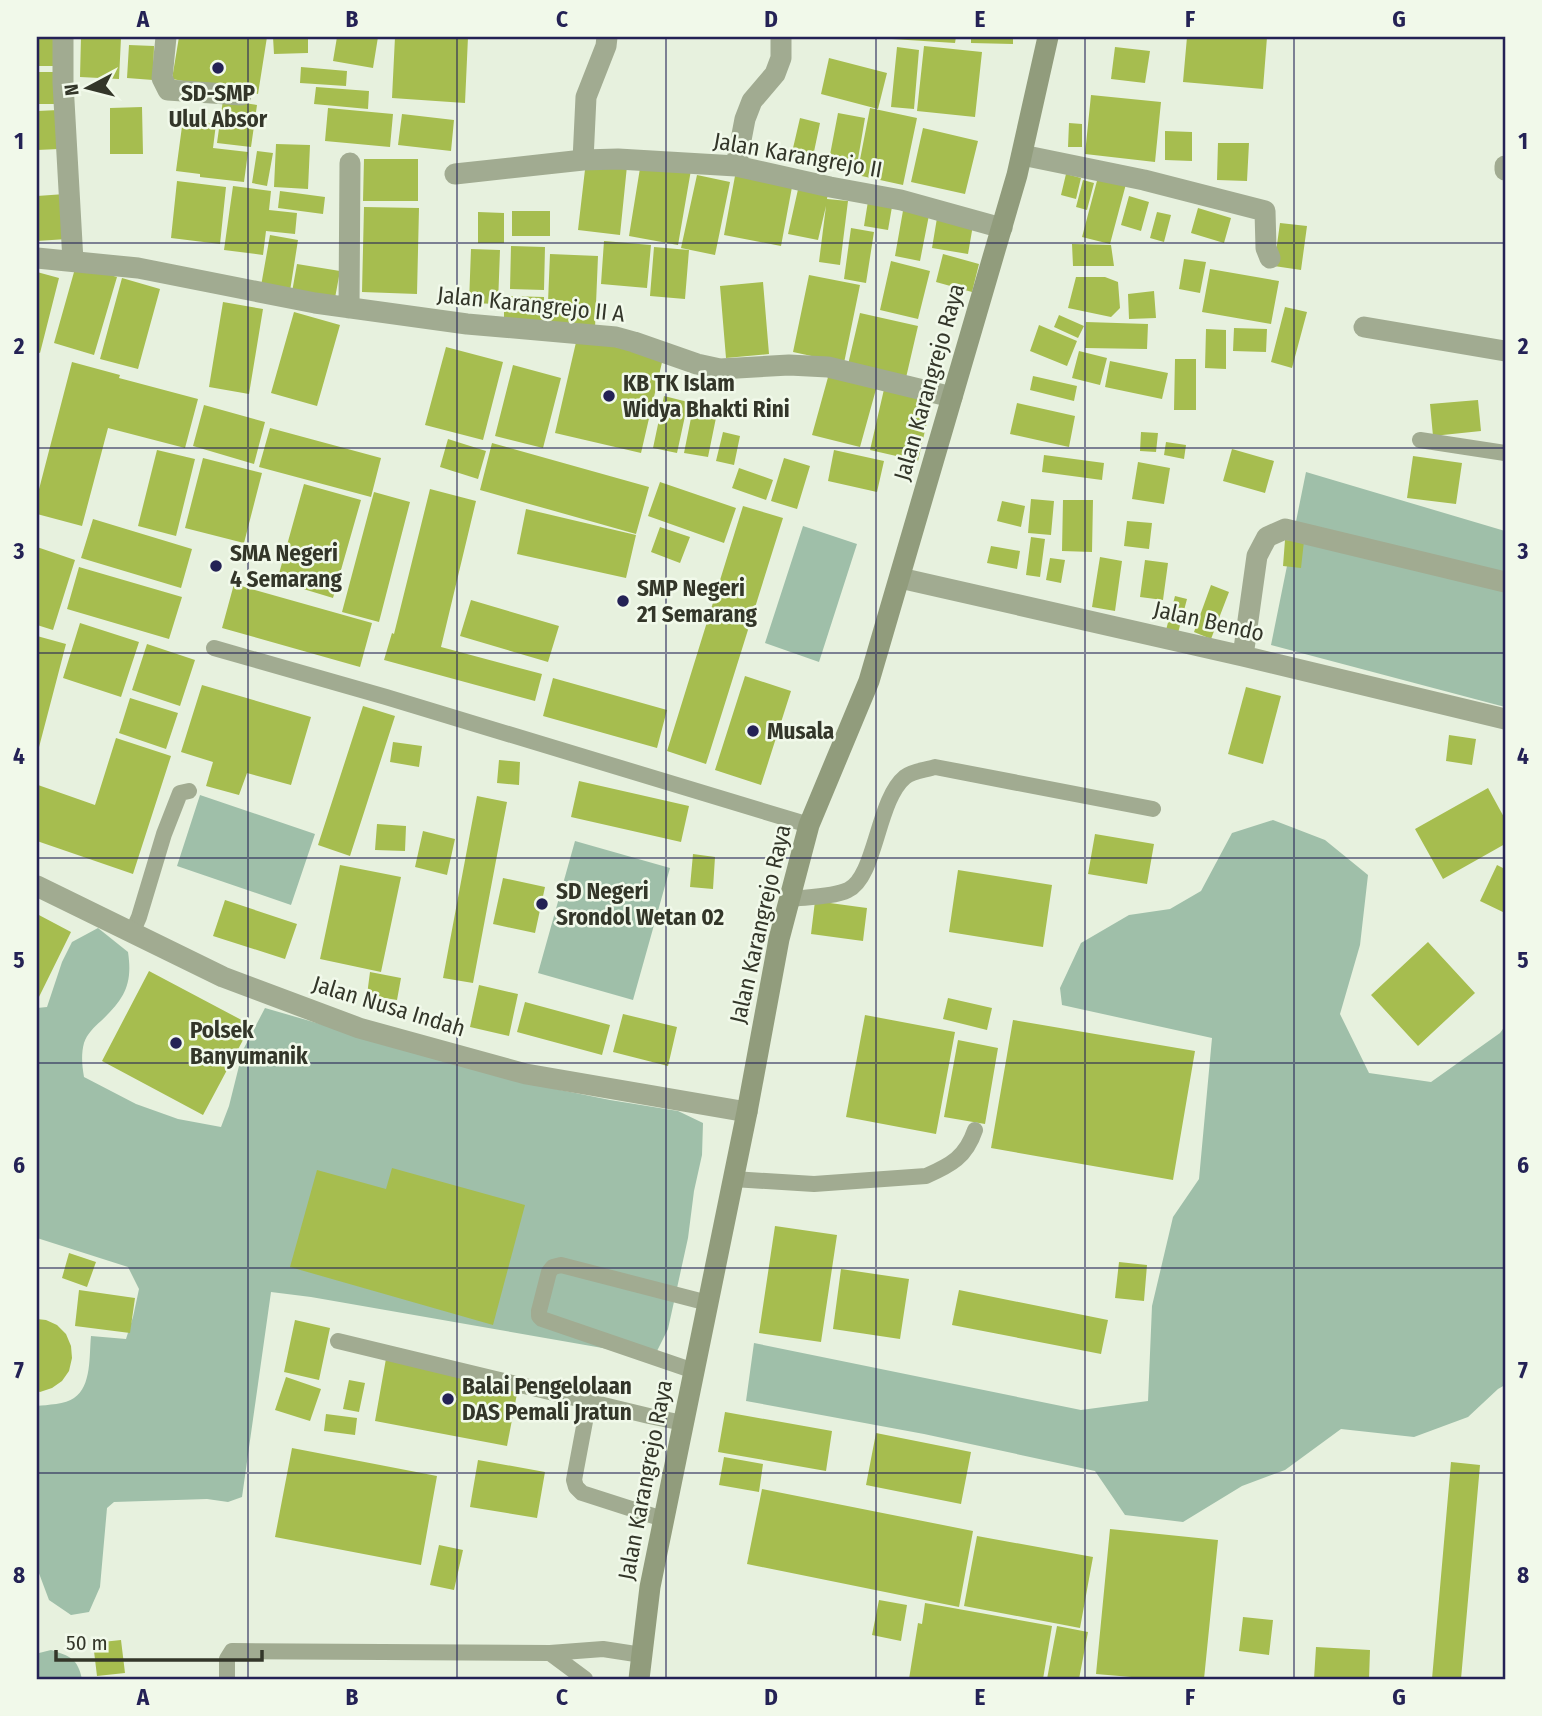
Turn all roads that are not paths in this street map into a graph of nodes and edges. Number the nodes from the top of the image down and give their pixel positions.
1 (63, 37) edge
2 (166, 37) edge
3 (607, 37) edge
4 (781, 37) edge
5 (1048, 37) edge
6 (241, 95) dead end
7 (1022, 155) junction
8 (583, 160) junction
9 (350, 163) dead end
10 (736, 166) junction
11 (455, 174) dead end
12 (1002, 228) junction
13 (37, 258) edge
14 (1270, 258) dead end
15 (73, 261) junction
16 (348, 308) junction
17 (1364, 327) dead end
18 (1505, 351) edge
19 (952, 397) junction
20 (1420, 440) dead end
21 (1505, 453) edge
22 (900, 578) junction
23 (1505, 582) edge
24 (215, 648) dead end
25 (1243, 656) junction
26 (1505, 719) edge
27 (189, 791) dead end
28 (1153, 809) dead end
29 (809, 825) junction
30 (37, 886) edge
31 (790, 899) junction
32 (132, 933) junction
33 (747, 1112) junction
34 (975, 1130) dead end
35 (733, 1180) junction
36 (708, 1303) junction
37 (338, 1341) dead end
38 (694, 1371) junction
39 (589, 1400) junction
40 (683, 1423) junction
41 (663, 1519) junction
42 (550, 1653) junction
43 (642, 1655) junction
44 (227, 1679) edge
45 (585, 1679) edge
46 (639, 1679) edge

1 - 15 street
2 - 6 street
3 - 8 street
4 - 10 street
5 - 7 main road, Jalan Karangrejo Raya
7 - 12 main road, Jalan Karangrejo Raya
7 - 14 street
8 - 10 street, Jalan Karangrejo II
8 - 11 street, Jalan Karangrejo II
9 - 16 street
10 - 12 street, Jalan Karangrejo II
12 - 19 main road, Jalan Karangrejo Raya
13 - 15 street, Jalan Karangrejo II A
15 - 16 street, Jalan Karangrejo II A
16 - 19 street, Jalan Karangrejo II A
17 - 18 street
19 - 22 main road, Jalan Karangrejo Raya
20 - 21 lane
22 - 25 street, Jalan Bendo
22 - 29 main road, Jalan Karangrejo Raya
23 - 25 street
24 - 29 lane
25 - 26 street, Jalan Bendo
27 - 32 lane
28 - 31 lane
29 - 31 main road, Jalan Karangrejo Raya
30 - 32 street, Jalan Nusa Indah
31 - 33 main road, Jalan Karangrejo Raya
32 - 33 street, Jalan Nusa Indah
33 - 35 main road, Jalan Karangrejo Raya
34 - 35 lane
35 - 36 main road, Jalan Karangrejo Raya
36 - 38 main road, Jalan Karangrejo Raya
36 - 38 lane
37 - 39 lane
38 - 40 main road, Jalan Karangrejo Raya
39 - 40 lane
39 - 41 lane
40 - 41 main road, Jalan Karangrejo Raya
41 - 43 main road, Jalan Karangrejo Raya
42 - 43 lane
42 - 44 lane
42 - 45 lane
43 - 46 main road, Jalan Karangrejo Raya

